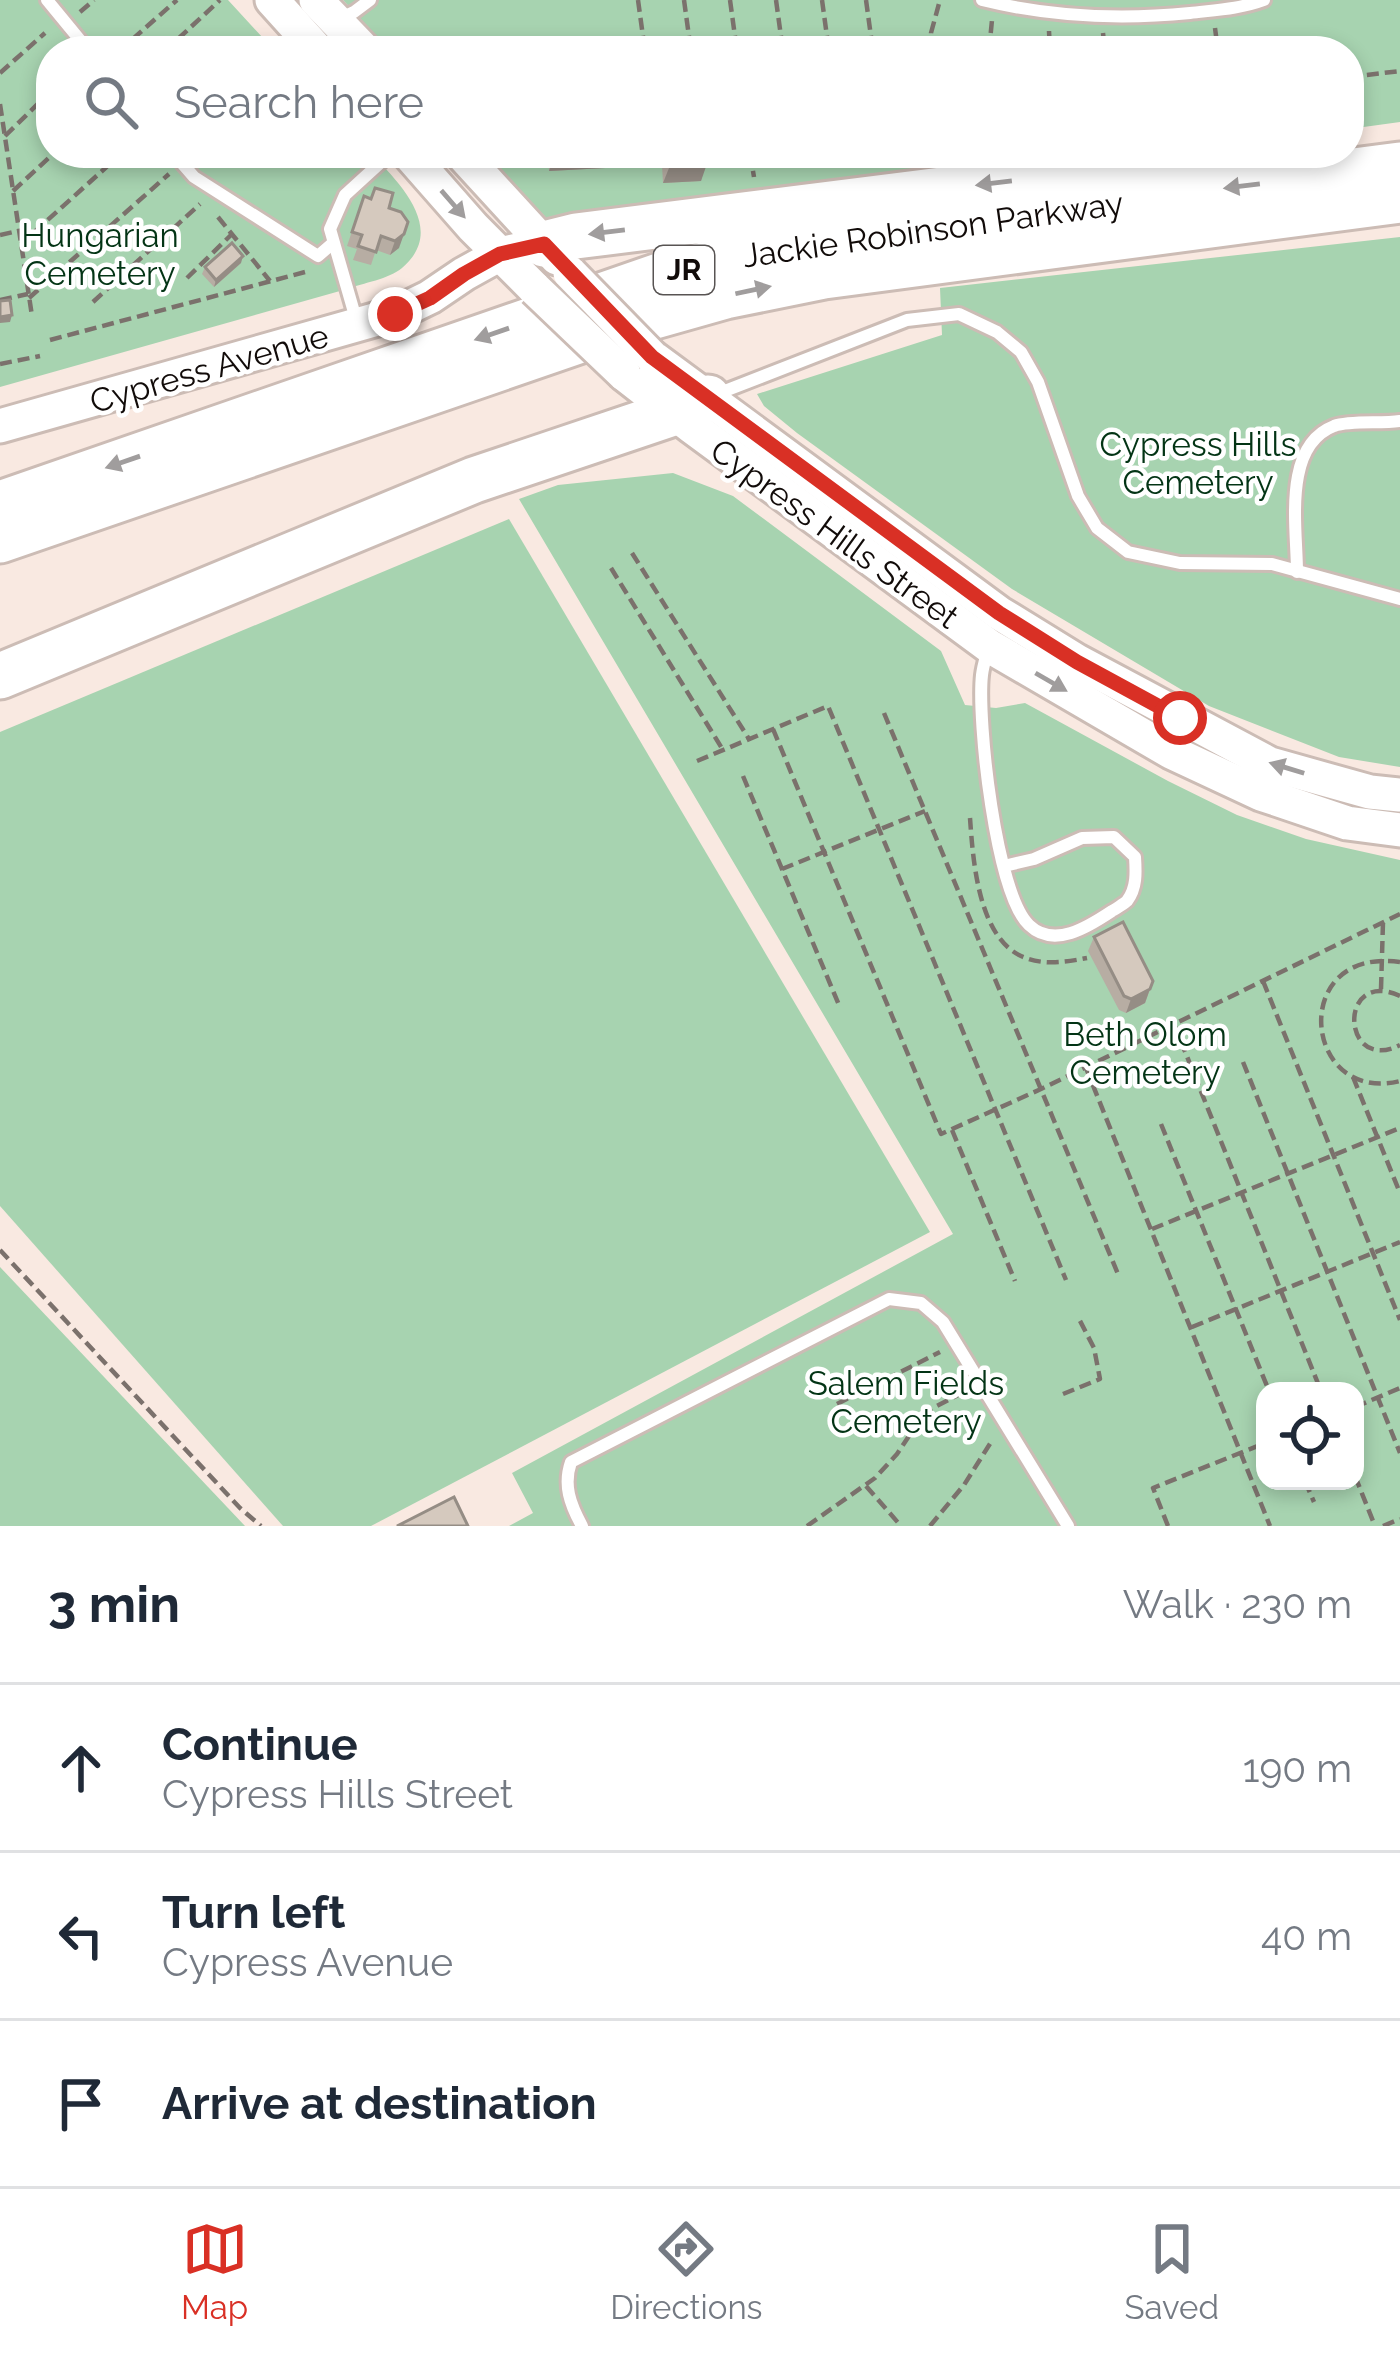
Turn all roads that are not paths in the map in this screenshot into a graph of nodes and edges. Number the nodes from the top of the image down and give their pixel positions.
1 (47, 0) edge
2 (272, 0) edge
3 (370, 0) edge
4 (1264, 0) edge
5 (988, 1) edge
6 (320, 28) edge
7 (77, 36) edge
8 (1400, 135) edge
9 (1364, 139) edge
10 (1400, 164) edge
11 (189, 168) edge
12 (375, 168) edge
13 (422, 168) edge
14 (475, 168) edge
15 (1116, 168) edge
16 (1400, 200) edge
17 (333, 243) junction
18 (500, 254) junction
19 (557, 258) junction
20 (358, 326) junction
21 (638, 365) junction
22 (691, 405) junction
23 (1400, 422) edge
24 (0, 426) edge
25 (0, 504) edge
26 (0, 540) edge
27 (1298, 572) junction
28 (1400, 599) edge
29 (999, 613) junction
30 (989, 646) junction
31 (0, 676) edge
32 (1400, 796) edge
33 (1400, 830) edge
34 (1004, 866) junction
35 (582, 1526) edge
36 (1068, 1526) edge

1 - 7 lane
2 - 6 street
3 - 6 lane
4 - 5 lane
8 - 9 highway
10 -> 25 highway, Jackie Robinson Parkway / JR
11 - 17 lane
12 - 17 lane
13 -> 18 street, Cypress Hills Street
14 - 19 street, Cypress Hills Street
15 -> 19 highway
26 -> 16 highway, Jackie Robinson Parkway / JR
17 - 20 lane
18 - 19 street, Cypress Avenue
18 - 20 street, Cypress Avenue
18 - 21 street, Cypress Hills Street, bridge
19 - 21 street, Cypress Hills Street, bridge
20 - 24 street, Cypress Avenue
21 - 22 street, Cypress Hills Street
22 - 27 lane
22 - 29 street, Cypress Hills Street
22 - 30 street, Cypress Hills Street
22 - 31 highway
23 - 27 lane
27 - 28 lane
29 - 30 lane
32 -> 29 street, Cypress Hills Street
30 -> 33 street, Cypress Hills Street
30 - 34 lane
34 - 34 lane
35 - 36 lane

